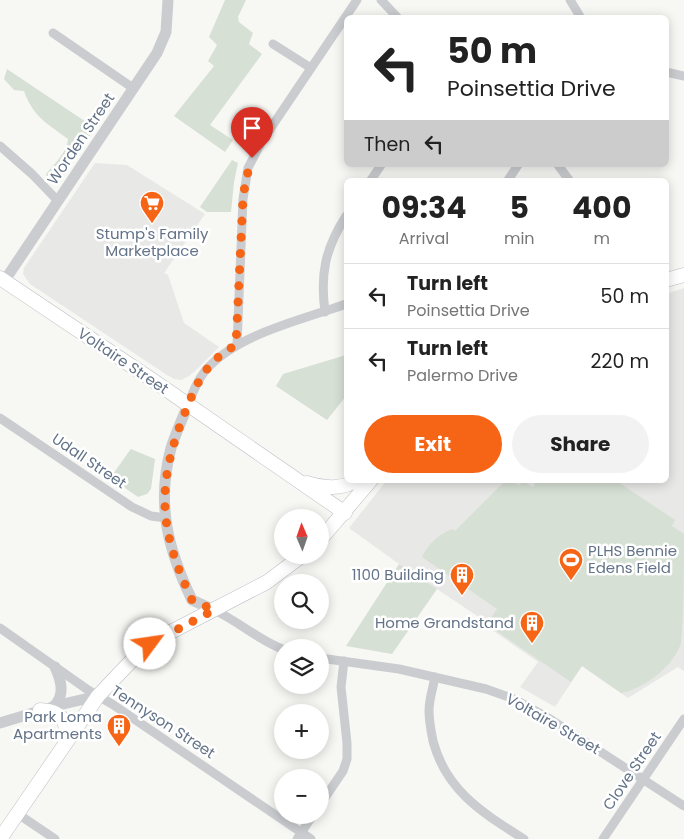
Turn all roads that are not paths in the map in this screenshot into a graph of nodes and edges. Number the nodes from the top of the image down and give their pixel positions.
1 (168, 0) edge
2 (357, 0) edge
3 (381, 0) edge
4 (574, 2) edge
5 (347, 15) edge
6 (395, 15) edge
7 (580, 15) edge
8 (344, 19) edge
9 (53, 33) dead end
10 (273, 44) dead end
11 (311, 68) junction
12 (669, 73) edge
13 (684, 76) edge
14 (133, 88) junction
15 (0, 146) edge
16 (380, 167) edge
17 (517, 167) edge
18 (559, 167) edge
19 (372, 178) edge
20 (509, 178) edge
21 (568, 178) edge
22 (58, 201) junction
23 (344, 220) edge
24 (684, 274) edge
25 (669, 279) edge
26 (2, 282) edge
27 (344, 305) edge
28 (325, 312) junction
29 (236, 345) junction
30 (188, 404) junction
31 (0, 418) edge
32 (297, 480) junction
33 (351, 483) edge
34 (369, 483) edge
35 (344, 513) junction
36 (166, 518) junction
37 (329, 530) edge
38 (291, 564) edge
39 (214, 610) junction
40 (0, 628) edge
41 (274, 645) edge
42 (329, 659) edge
43 (344, 661) junction
44 (55, 667) junction
45 (435, 677) junction
46 (98, 696) junction
47 (47, 708) junction
48 (684, 719) edge
49 (0, 723) edge
50 (65, 744) junction
51 (643, 779) junction
52 (329, 792) edge
53 (684, 806) edge
54 (18, 814) junction
55 (307, 824) edge
56 (299, 836) edge
57 (0, 839) edge
58 (55, 839) edge
59 (312, 839) edge
60 (524, 839) edge
61 (602, 839) edge

1 - 14 street, Worden Street
2 - 5 street
3 - 6 street
4 - 7 street
8 - 11 street
9 - 14 street
10 - 11 street
11 - 29 street
12 - 13 street
14 - 22 street, Worden Street
15 - 22 street
16 - 19 street
17 - 20 street
18 - 21 street
22 - 26 street, Worden Street
23 - 28 street
24 - 25 main road
26 - 30 main road, Voltaire Street
27 - 28 street
28 - 29 street
29 - 30 street
30 - 32 main road, Voltaire Street
30 - 36 street
31 - 36 street, Udall Street
32 - 33 main road
32 - 35 main road, Voltaire Street
34 - 35 main road
35 - 37 main road
36 - 39 street
38 - 39 main road
39 - 41 street
39 - 46 main road
40 - 44 street, Tennyson Street
42 - 43 street, Voltaire Street
43 - 45 street, Voltaire Street
43 - 52 street
44 - 46 street, Tennyson Street
44 - 47 street
45 - 51 street, Voltaire Street
45 - 60 street
46 - 47 street
46 - 50 main road
46 - 56 street, Tennyson Street
47 - 49 street
47 - 50 main road
48 - 51 street, Clove Street
50 - 54 main road
51 - 53 street, Voltaire Street
51 - 61 street, Clove Street
54 - 57 main road
54 - 58 street
55 - 56 street
56 - 59 street, Tennyson Street

